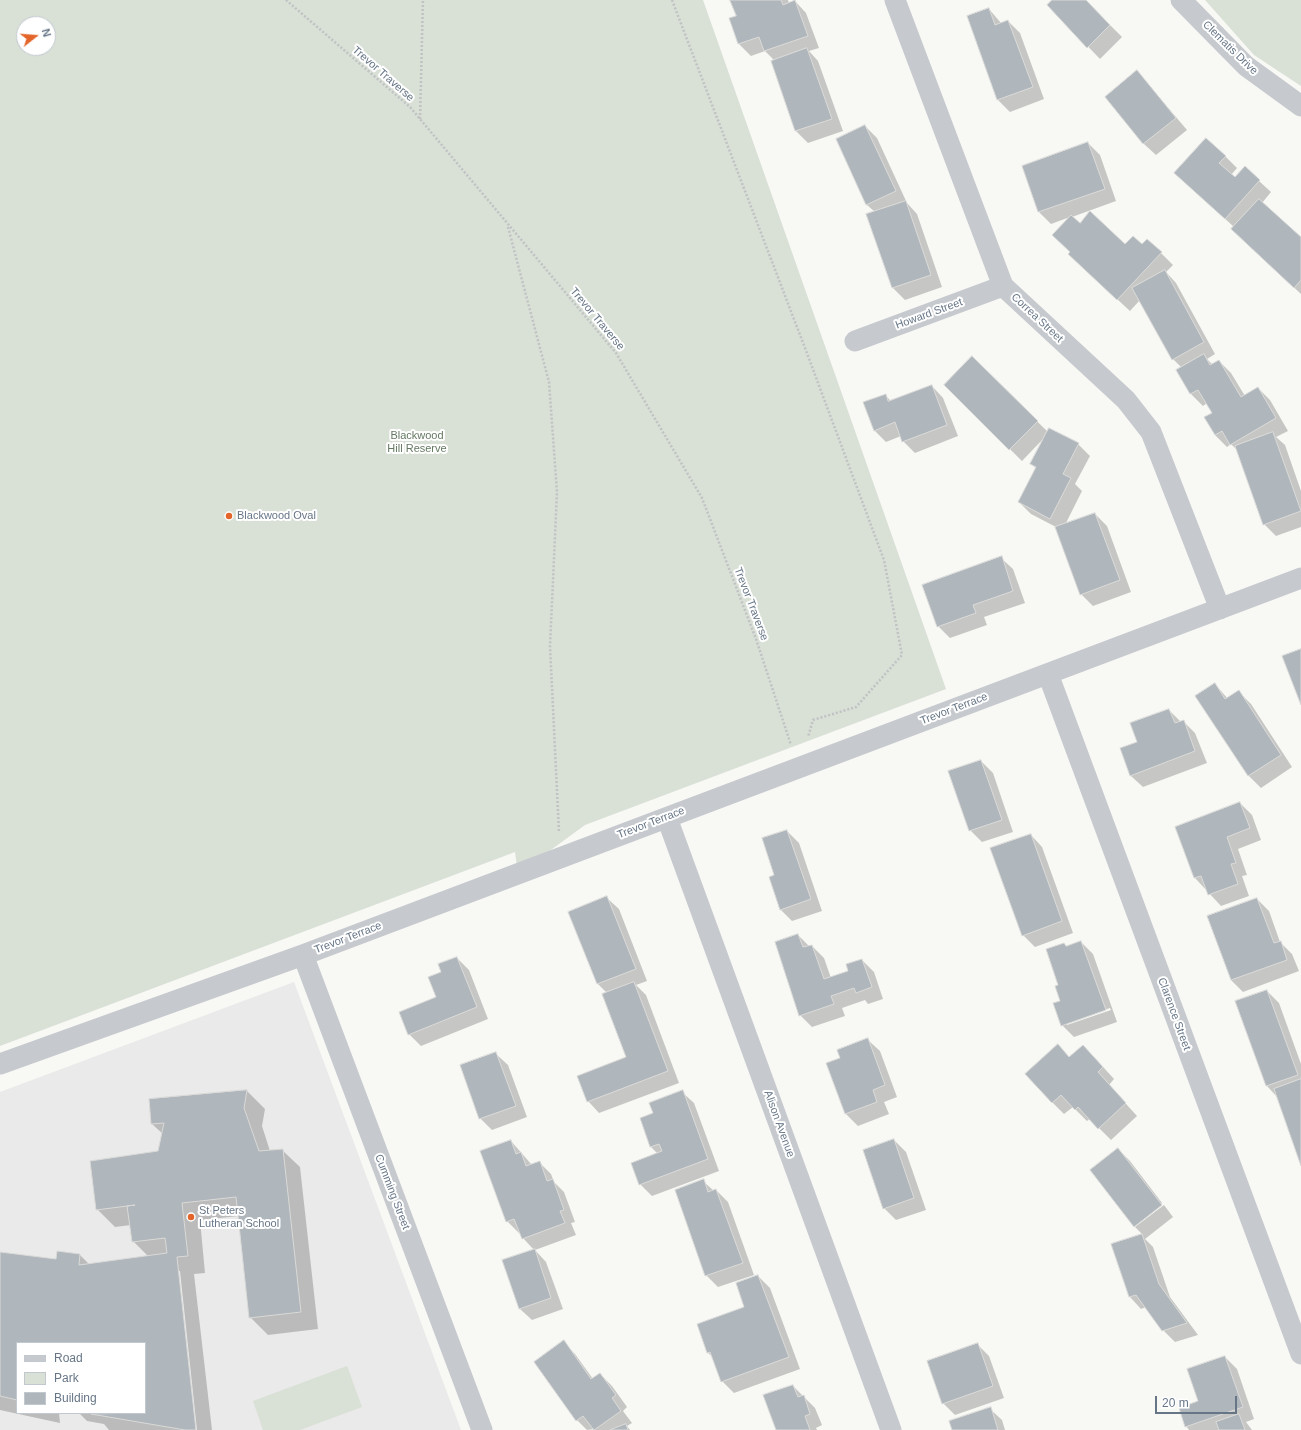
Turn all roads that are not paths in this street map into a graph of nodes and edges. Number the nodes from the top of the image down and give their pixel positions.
1 (895, 0) edge
2 (1181, 0) edge
3 (1301, 106) edge
4 (1003, 286) junction
5 (855, 341) dead end
6 (1301, 578) edge
7 (1220, 609) junction
8 (1048, 674) junction
9 (667, 818) junction
10 (303, 955) junction
11 (0, 1064) edge
12 (1301, 1354) edge
13 (482, 1430) edge
14 (891, 1430) edge

1 - 4 street, Correa Street
2 - 3 street, Clematis Drive
4 - 5 street, Howard Street
4 - 7 street, Correa Street
6 - 7 street, Trevor Terrace
7 - 8 street, Trevor Terrace
8 - 9 street, Trevor Terrace
8 - 12 street, Clarence Street
9 - 10 street, Trevor Terrace
9 - 14 street, Alison Avenue
10 - 11 street, Trevor Terrace
10 - 13 street, Cumming Street

